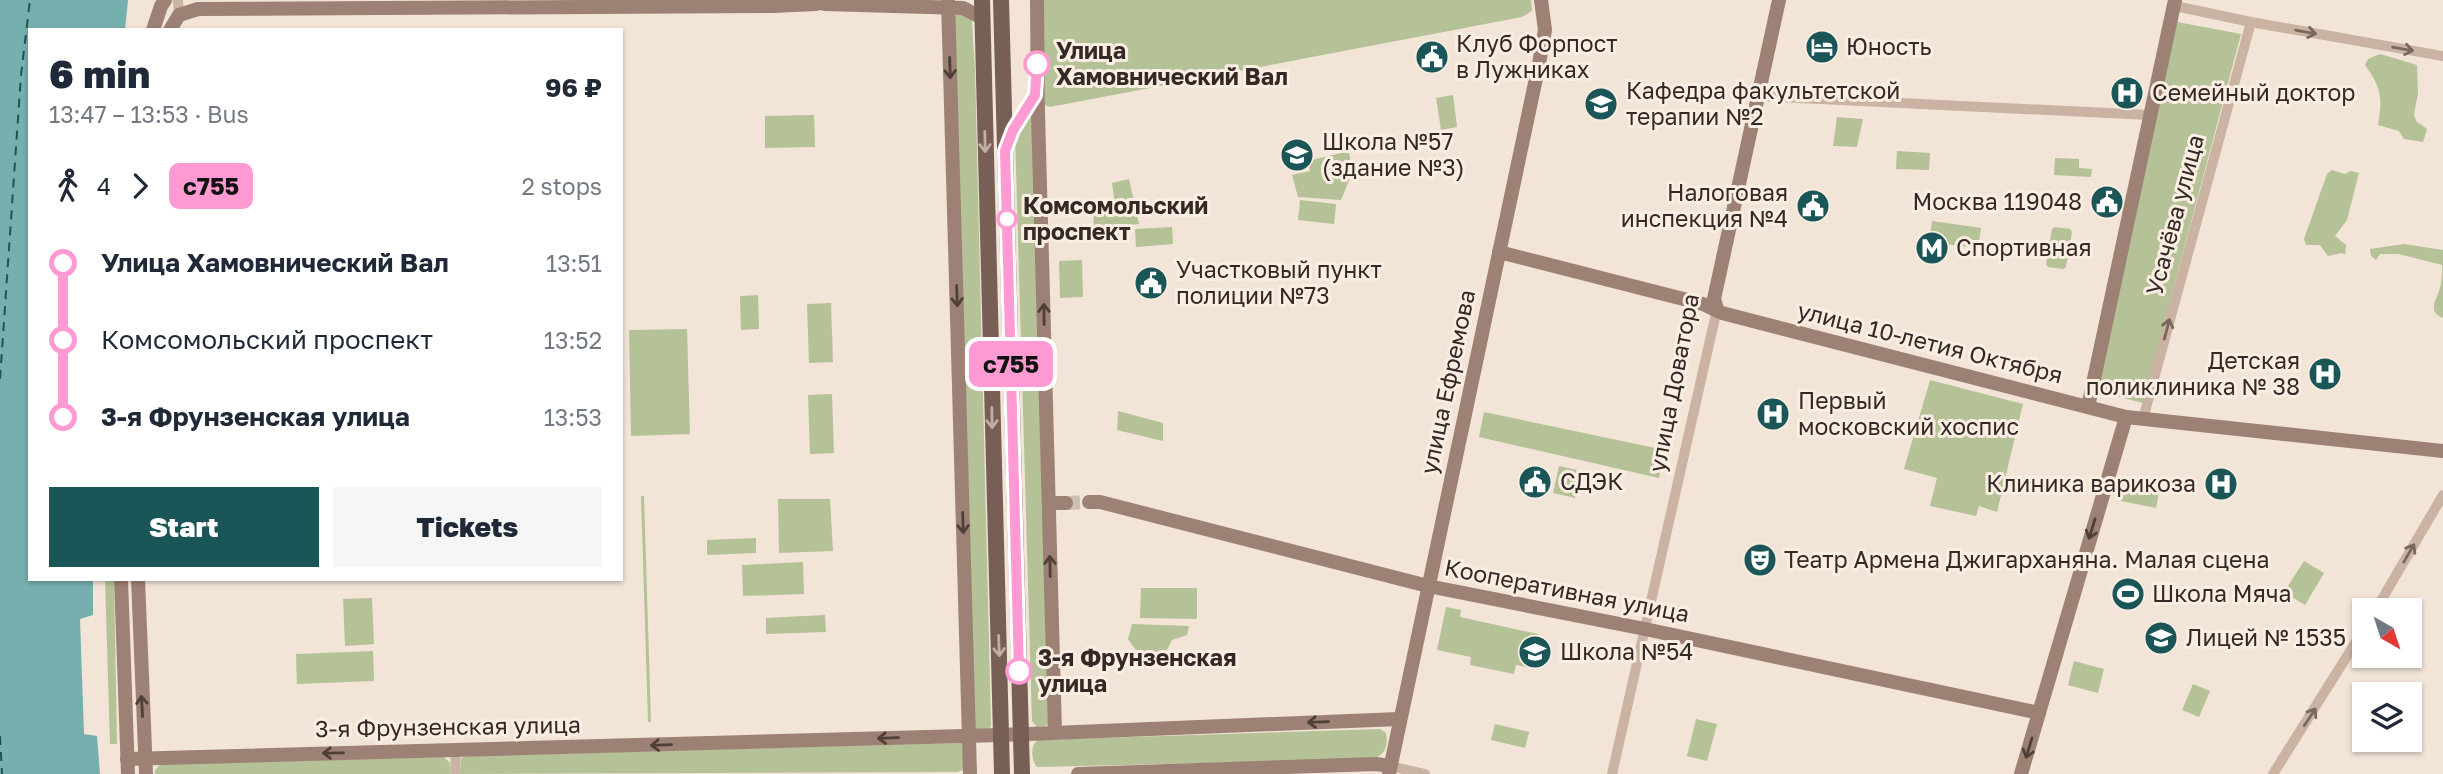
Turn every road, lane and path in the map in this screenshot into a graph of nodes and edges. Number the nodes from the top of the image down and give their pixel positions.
1 (178, 0) edge
2 (832, 0) edge
3 (982, 0) edge
4 (1002, 0) edge
5 (1037, 0) edge
6 (1541, 0) edge
7 (1779, 0) edge
8 (162, 2) edge
9 (2175, 3) edge
10 (816, 4) junction
11 (948, 4) edge
12 (179, 15) junction
13 (982, 18) junction
14 (2251, 22) junction
15 (154, 28) edge
16 (171, 28) edge
17 (2443, 56) edge
18 (1038, 82) junction
19 (1759, 96) junction
20 (2149, 115) junction
21 (1005, 151) junction
22 (1499, 252) junction
23 (1717, 309) junction
24 (2088, 407) junction
25 (2126, 417) junction
26 (2143, 419) junction
27 (2442, 451) edge
28 (2443, 495) edge
29 (1089, 502) tunnel mouth
30 (1049, 503) junction
31 (1066, 503) tunnel mouth
32 (121, 581) edge
33 (138, 581) edge
34 (1428, 586) junction
35 (2383, 598) edge
36 (1645, 629) junction
37 (2352, 648) edge
38 (2039, 713) junction
39 (1399, 719) junction
40 (1055, 732) junction
41 (1021, 734) junction
42 (1001, 735) junction
43 (970, 736) junction
44 (455, 750) junction
45 (145, 757) junction
46 (127, 759) junction
47 (1389, 770) edge
48 (128, 774) edge
49 (146, 774) edge
50 (456, 774) edge
51 (970, 774) edge
52 (1002, 774) edge
53 (1021, 774) edge
54 (1078, 774) edge
55 (1425, 774) edge
56 (1612, 774) edge
57 (2021, 774) edge
58 (2273, 774) edge

1 - 12 street
2 - 10 street
3 - 13 main road
4 - 21 main road
5 - 18 street
6 - 22 street, улица Ефремова
7 - 19 street, улица Доватора
8 - 12 street
8 - 15 street
9 - 14 street
9 - 20 street, Усачёва улица
10 - 11 street
10 - 12 street
11 - 13 street
11 -> 43 street
12 - 16 street
13 -> 42 main road
14 -> 17 street
26 -> 14 street, Усачёва улица
18 - 21 street
30 -> 18 street
19 - 20 street
19 - 23 street, улица Доватора
20 - 24 street, Усачёва улица
21 - 41 main road
22 - 23 street, улица 10-летия Октября
22 - 34 street, улица Ефремова
23 - 24 street, улица 10-летия Октября
23 - 36 street, улица Доватора
24 - 25 street, улица 10-летия Октября
25 - 26 street, улица 10-летия Октября
25 -> 38 street
26 - 27 street, улица 10-летия Октября
35 -> 28 street
29 - 34 street, Кооперативная улица
30 - 31 street
40 -> 30 street
32 - 46 street
45 -> 33 street
34 - 36 street, Кооперативная улица
34 - 39 street, улица Ефремова
36 - 38 street, Кооперативная улица
36 - 56 street, улица Доватора
58 -> 37 street
38 -> 57 street
39 -> 40 street, 3-я Фрунзенская улица
39 - 47 street, улица Ефремова
40 - 41 street, 3-я Фрунзенская улица
41 - 42 street, 3-я Фрунзенская улица
41 - 53 main road
42 - 43 street, 3-я Фрунзенская улица
42 - 52 main road
43 -> 44 street, 3-я Фрунзенская улица
43 - 51 street
44 -> 45 street, 3-я Фрунзенская улица
44 - 50 street
45 - 46 street, 3-я Фрунзенская улица
45 - 49 street
46 - 48 street
47 - 54 street
47 - 55 street

